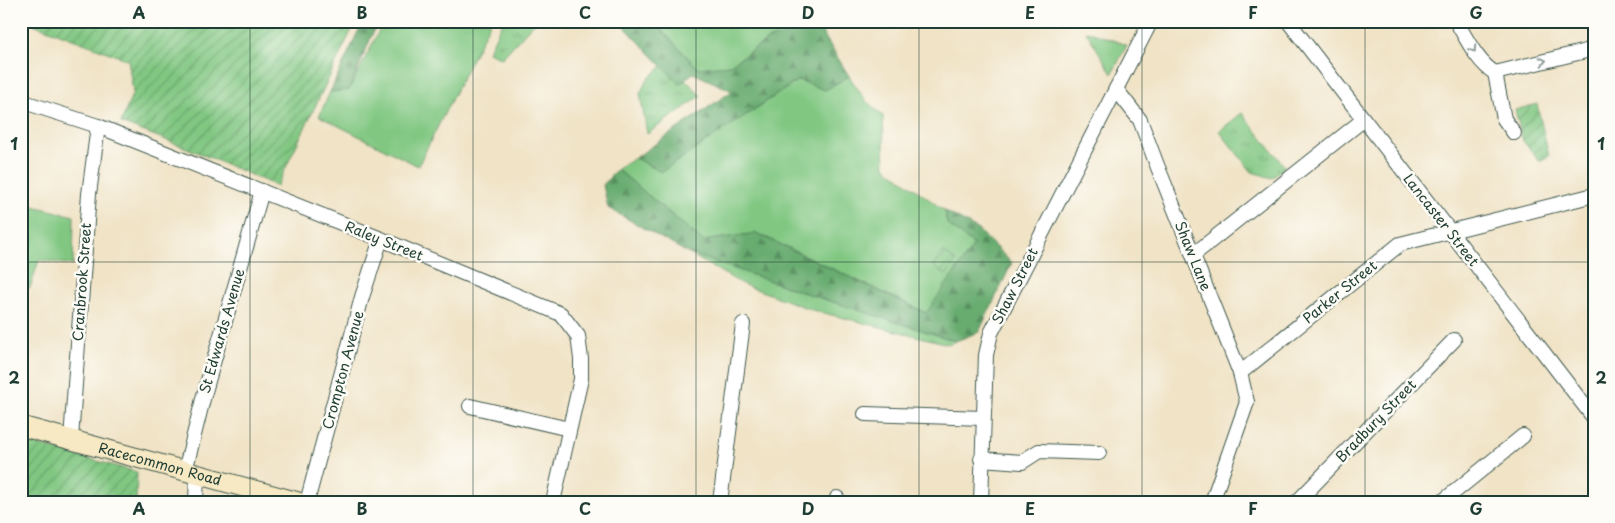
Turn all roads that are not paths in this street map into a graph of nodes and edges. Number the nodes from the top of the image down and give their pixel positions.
1 (1151, 21) edge
2 (1288, 21) edge
3 (1456, 21) edge
4 (1594, 49) edge
5 (1495, 73) junction
6 (1116, 89) junction
7 (21, 101) edge
8 (1363, 120) junction
9 (98, 126) junction
10 (1514, 133) dead end
11 (262, 191) junction
12 (1594, 195) edge
13 (1450, 230) junction
14 (381, 239) junction
15 (1193, 255) junction
16 (743, 324) dead end
17 (1454, 340) dead end
18 (1240, 373) junction
19 (470, 406) dead end
20 (865, 414) dead end
21 (983, 418) junction
22 (1594, 418) edge
23 (21, 426) edge
24 (569, 429) junction
25 (1523, 436) dead end
26 (70, 439) junction
27 (1099, 453) dead end
28 (981, 459) junction
29 (191, 472) junction
30 (196, 502) edge
31 (298, 502) edge
32 (307, 502) edge
33 (553, 502) edge
34 (720, 502) edge
35 (981, 502) edge
36 (1212, 502) edge
37 (1297, 502) edge
38 (1442, 502) edge

1 - 6 street
2 - 8 street, Lancaster Street
3 -> 5 street
5 -> 4 street
5 - 10 street
6 - 15 street, Shaw Lane
6 - 21 street, Shaw Street
7 - 9 street, Raley Street
8 - 13 street, Lancaster Street
8 - 15 street
9 - 11 street, Raley Street
9 - 26 street, Cranbrook Street
11 - 14 street, Raley Street
11 - 29 street, St Edwards Avenue
12 - 13 street, Parker Street
13 - 18 street, Parker Street
13 - 22 street, Lancaster Street
14 - 24 street, Raley Street
14 - 32 street, Crompton Avenue
15 - 18 street, Shaw Lane
16 - 34 street
17 - 37 street, Bradbury Street
18 - 36 street, Shaw Lane
19 - 24 street
20 - 21 street
21 - 28 street, Shaw Street
23 - 26 street, Racecommon Road
24 - 33 street, Raley Street
25 - 38 street
26 - 29 street, Racecommon Road
27 - 28 street
28 - 35 street, Shaw Street
29 - 30 street, St Edwards Avenue
29 - 31 street, Racecommon Road

